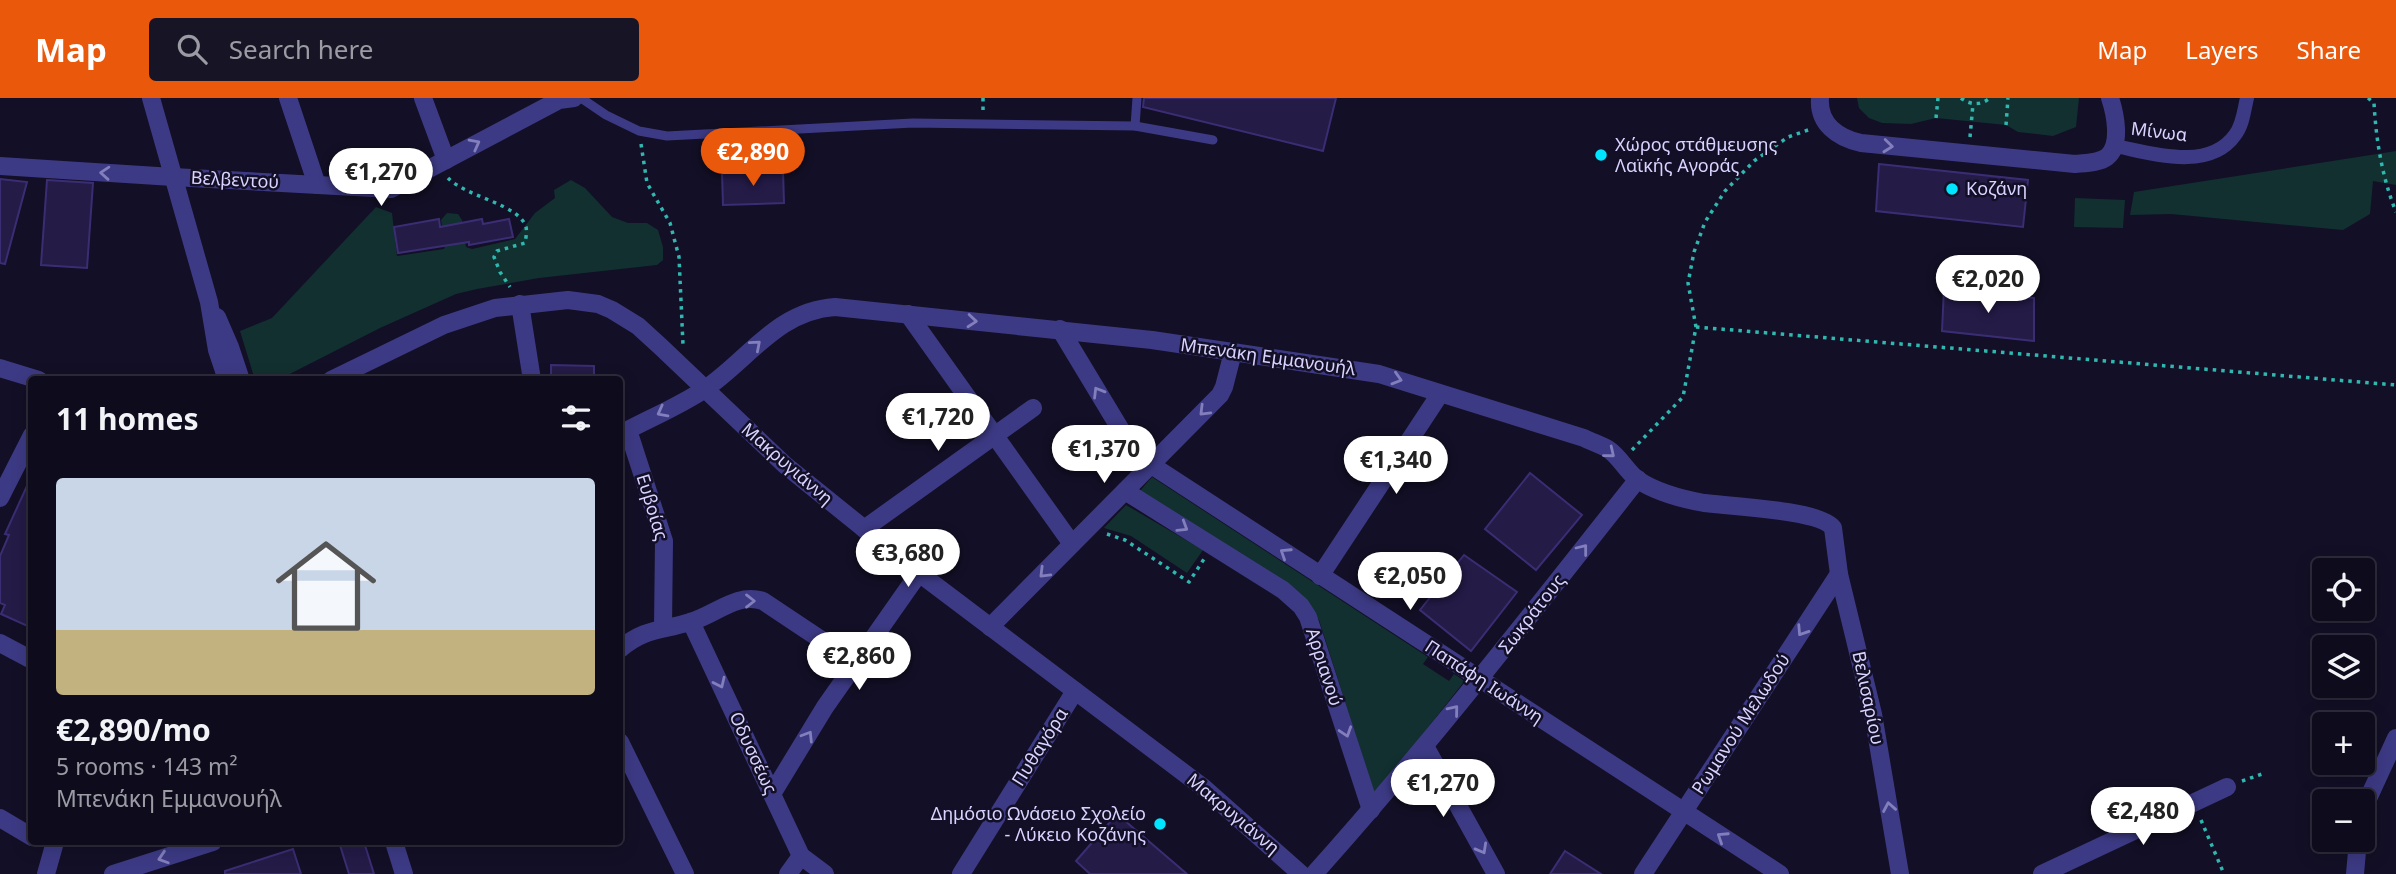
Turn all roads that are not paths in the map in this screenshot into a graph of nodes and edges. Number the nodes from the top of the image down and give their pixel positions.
1 (151, 98) edge
2 (288, 98) edge
3 (423, 98) edge
4 (581, 98) edge
5 (1137, 98) edge
6 (1820, 98) edge
7 (2110, 98) edge
8 (2247, 98) edge
9 (564, 99) edge
10 (1135, 125) junction
11 (1213, 140) dead end
12 (2115, 146) junction
13 (442, 162) junction
14 (0, 166) edge
15 (173, 177) junction
16 (317, 185) junction
17 (209, 302) junction
18 (520, 304) junction
19 (908, 314) junction
20 (1060, 329) junction
21 (1233, 352) junction
22 (0, 368) edge
23 (226, 376) edge
24 (240, 376) edge
25 (340, 376) edge
26 (531, 376) edge
27 (28, 377) edge
28 (704, 389) junction
29 (1440, 394) junction
30 (1033, 408) dead end
31 (624, 432) edge
32 (995, 436) junction
33 (28, 443) edge
34 (1151, 465) junction
35 (1638, 480) junction
36 (1125, 491) junction
37 (0, 498) edge
38 (1829, 523) joint
39 (864, 529) junction
40 (1072, 544) junction
41 (919, 573) junction
42 (1839, 574) junction
43 (1320, 576) junction
44 (691, 622) junction
45 (663, 627) junction
46 (990, 627) junction
47 (0, 643) edge
48 (623, 646) edge
49 (28, 658) edge
50 (856, 663) junction
51 (1480, 680) junction
52 (1075, 691) junction
53 (2396, 738) edge
54 (1425, 746) junction
55 (623, 748) edge
56 (2227, 787) dead end
57 (2373, 789) edge
58 (772, 794) junction
59 (1371, 810) junction
60 (1684, 811) junction
61 (0, 818) edge
62 (28, 835) edge
63 (49, 845) edge
64 (204, 845) edge
65 (395, 845) edge
66 (2357, 852) edge
67 (801, 856) junction
68 (125, 872) edge
69 (46, 874) edge
70 (404, 874) edge
71 (685, 874) edge
72 (788, 874) edge
73 (825, 874) edge
74 (961, 874) edge
75 (1301, 874) edge
76 (1314, 874) edge
77 (1496, 874) edge
78 (1643, 874) edge
79 (1780, 874) edge
80 (1900, 874) edge
81 (2042, 874) edge
82 (2355, 874) edge

1 - 15 street
2 - 16 street
3 - 13 street
4 - 10 lane
5 - 10 lane
6 -> 12 street
7 - 12 street
8 - 12 street, Μίνωα
13 -> 9 street, Βελβεντού
10 - 11 lane
13 - 16 street, Βελβεντού
15 -> 14 street, Βελβεντού
15 - 16 street, Βελβεντού
15 - 17 street
17 - 23 street
17 - 24 street
18 - 25 street, Μακρυγιάννη
18 - 26 street
18 - 28 street, Μακρυγιάννη
19 -> 20 street, Μπενάκη Εμμανουήλ
28 -> 19 street, Μπενάκη Εμμανουήλ
19 - 32 street
20 - 21 street, Μπενάκη Εμμανουήλ
34 -> 20 street, Παπάφη Ιωάννη
21 -> 29 street, Μπενάκη Εμμανουήλ
21 -> 34 street
22 - 27 street
28 -> 31 street, Μπενάκη Εμμανουήλ
28 - 39 street, Μακρυγιάννη
29 -> 35 street, Μπενάκη Εμμανουήλ
29 - 43 street
30 - 32 street
31 - 45 street, Ευβoίας
32 - 39 street
32 - 40 street
33 - 37 street
34 - 36 street
43 -> 34 street, Παπάφη Ιωάννη
35 - 38 street, Μπενάκη Εμμανουήλ
51 -> 35 street, Σωκράτους
36 - 40 street
36 -> 59 street, Αρριανού
38 - 42 street, Βελισαρίου
39 - 41 street, Μακρυγιάννη
40 -> 46 street
41 - 46 street, Μακρυγιάννη
41 - 50 street
42 -> 60 street, Ρωμανού Μελωδού
80 -> 42 street, Βελισαρίου
43 - 51 street, Παπάφη Ιωάννη
44 - 45 street
44 -> 50 street
44 -> 58 street, Οδυσσέως
45 - 48 street
46 - 52 street, Μακρυγιάννη
47 - 49 street
58 -> 50 street
54 -> 51 street, Σωκράτους
51 - 60 street, Παπάφη Ιωάννη
52 - 74 street, Πυθαγόρα
52 - 75 street, Μακρυγιάννη
53 - 57 street
54 - 59 street, Σωκράτους
54 -> 77 street
55 - 71 street
56 - 81 street
58 - 67 street, Οδυσσέως
59 - 76 street, Σωκράτους
60 - 78 street, Ρωμανού Μελωδού
79 -> 60 street, Παπάφη Ιωάννη
61 - 62 street
63 - 69 street
64 -> 68 street
65 - 70 street
66 - 82 street
67 - 72 street
67 - 73 street, Οδυσσέως

